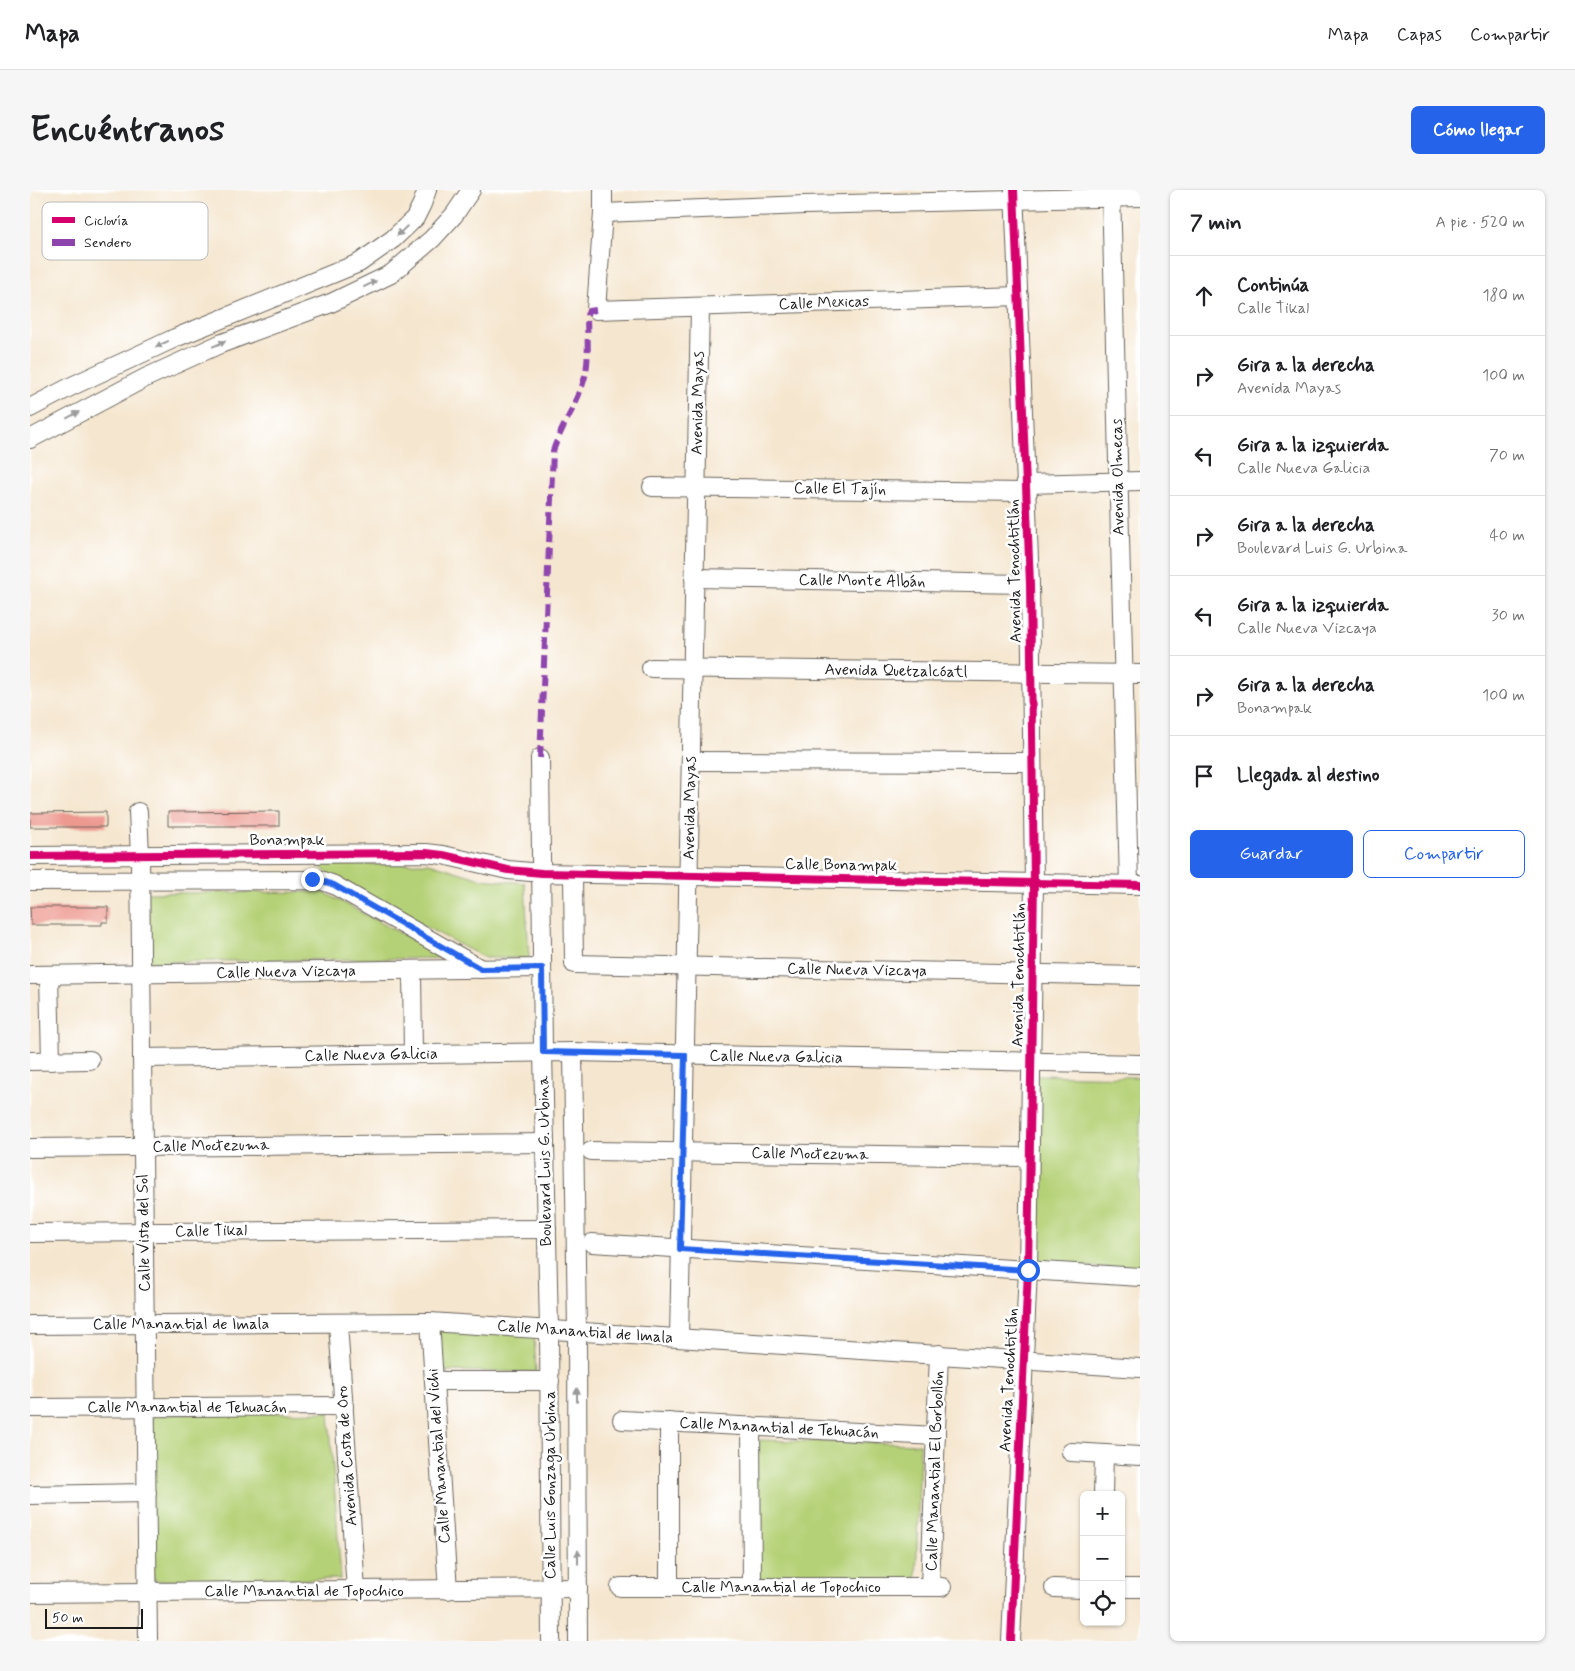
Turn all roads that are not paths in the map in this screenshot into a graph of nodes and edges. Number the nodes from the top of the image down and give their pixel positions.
1 (427, 190) edge
2 (471, 190) edge
3 (603, 190) edge
4 (1111, 194) edge
5 (1014, 195) edge
6 (1140, 197) edge
7 (603, 213) junction
8 (1019, 296) junction
9 (700, 308) junction
10 (30, 408) edge
11 (30, 439) edge
12 (1118, 482) junction
13 (1140, 482) edge
14 (652, 487) dead end
15 (696, 488) junction
16 (1027, 488) junction
17 (694, 578) junction
18 (1030, 584) junction
19 (651, 668) dead end
20 (692, 669) junction
21 (1031, 673) junction
22 (1132, 674) edge
23 (540, 758) dead end
24 (691, 761) junction
25 (1032, 762) junction
26 (138, 812) dead end
27 (140, 855) junction
28 (30, 856) edge
29 (542, 873) junction
30 (572, 874) junction
31 (688, 876) junction
32 (140, 880) junction
33 (30, 881) edge
34 (1034, 883) junction
35 (1134, 885) edge
36 (686, 966) junction
37 (542, 968) junction
38 (481, 969) junction
39 (412, 970) junction
40 (141, 974) junction
41 (1033, 974) junction
42 (30, 975) edge
43 (49, 975) junction
44 (1140, 976) edge
45 (543, 1052) junction
46 (572, 1052) junction
47 (413, 1054) junction
48 (685, 1055) junction
49 (142, 1058) junction
50 (90, 1060) dead end
51 (30, 1061) edge
52 (51, 1061) junction
53 (1031, 1062) junction
54 (1140, 1064) edge
55 (545, 1143) junction
56 (143, 1147) junction
57 (30, 1148) edge
58 (591, 1151) dead end
59 (683, 1152) junction
60 (1029, 1157) junction
61 (546, 1229) junction
62 (144, 1232) junction
63 (30, 1233) edge
64 (592, 1243) dead end
65 (680, 1249) junction
66 (1028, 1270) junction
67 (1140, 1277) edge
68 (338, 1322) junction
69 (430, 1322) junction
70 (145, 1324) junction
71 (30, 1325) edge
72 (549, 1330) junction
73 (577, 1331) junction
74 (679, 1338) junction
75 (934, 1354) junction
76 (1024, 1360) junction
77 (1140, 1368) edge
78 (434, 1381) junction
79 (550, 1381) junction
80 (344, 1406) junction
81 (30, 1408) edge
82 (146, 1408) junction
83 (622, 1420) dead end
84 (668, 1422) junction
85 (751, 1426) junction
86 (929, 1436) junction
87 (1071, 1452) dead end
88 (1104, 1454) junction
89 (1140, 1456) edge
90 (1103, 1491) edge
91 (147, 1493) junction
92 (30, 1495) edge
93 (620, 1587) dead end
94 (668, 1587) junction
95 (752, 1587) junction
96 (936, 1587) joint
97 (578, 1588) junction
98 (1054, 1588) dead end
99 (1125, 1588) edge
100 (1140, 1588) edge
101 (551, 1589) junction
102 (1080, 1589) edge
103 (356, 1590) junction
104 (448, 1590) junction
105 (148, 1592) junction
106 (30, 1593) edge
107 (148, 1641) edge
108 (552, 1641) edge
109 (578, 1641) edge
110 (1011, 1641) edge

1 -> 10 street
11 -> 2 street
3 - 7 street
4 - 5 street
4 - 6 street
4 - 12 street, Avenida Olmecas
5 - 7 street
5 - 8 street, Avenida Tenochtitlán
7 - 9 street, Calle Mexicas
8 - 9 street, Calle Mexicas
8 - 16 street, Avenida Tenochtitlán
9 - 15 street, Avenida Mayas
12 - 13 street, Calle El Tajín
12 - 16 street, Calle El Tajín
12 - 22 street, Avenida Olmecas
14 - 15 street, Calle El Tajín
15 - 16 street, Calle El Tajín
15 - 17 street, Avenida Mayas
16 - 18 street, Avenida Tenochtitlán
17 - 18 street, Calle Monte Albán
17 - 20 street, Avenida Mayas
18 - 21 street, Avenida Tenochtitlán
19 - 20 street, Avenida Quetzalcóatl
20 - 21 street, Avenida Quetzalcóatl
20 - 24 street, Avenida Mayas
21 - 22 street, Avenida Quetzalcóatl
21 - 25 street, Avenida Tenochtitlán
22 - 35 street, Avenida Olmecas
23 - 29 street, Boulevard Luis G. Urbina
24 - 25 street
24 - 31 street, Avenida Mayas
25 - 34 street, Avenida Tenochtitlán
26 - 27 street, Calle Vista del Sol
27 - 28 street, Bonampak
27 - 29 street, Bonampak
27 - 32 street, Calle Vista del Sol
29 - 30 street, Calle Bonampak
29 - 37 street, Boulevard Luis G. Urbina
30 - 31 street, Calle Bonampak
30 - 36 street, Calle Nueva Vizcaya
31 - 34 street, Calle Bonampak
31 - 36 street, Avenida Mayas
32 - 33 street
32 - 38 street
32 - 40 street, Calle Vista del Sol
34 - 35 street, Calle Bonampak
34 - 41 street, Avenida Tenochtitlán
36 - 41 street, Calle Nueva Vizcaya
36 - 48 street, Avenida Mayas
37 - 38 street, Calle Nueva Vizcaya
37 - 45 street, Boulevard Luis G. Urbina
38 - 39 street, Calle Nueva Vizcaya
39 - 40 street, Calle Nueva Vizcaya
39 - 47 street
40 - 43 street, Calle Nueva Vizcaya
40 - 49 street, Calle Vista del Sol
41 - 44 street, Calle Nueva Vizcaya
41 - 53 street, Avenida Tenochtitlán
42 - 43 street, Calle Nueva Vizcaya
43 - 52 street
45 - 46 street, Calle Nueva Galicia
45 - 47 street, Calle Nueva Galicia
45 - 55 street, Boulevard Luis G. Urbina
46 - 48 street, Calle Nueva Galicia
46 - 73 street, Boulevard Luis G. Urbina
47 - 49 street, Calle Nueva Galicia
48 - 53 street, Calle Nueva Galicia
48 - 59 street, Avenida Mayas
49 - 56 street, Calle Vista del Sol
50 - 52 street
51 - 52 street
53 - 54 street, Calle Nueva Galicia
53 - 60 street, Avenida Tenochtitlán
55 - 56 street, Calle Moctezuma
55 - 61 street, Boulevard Luis G. Urbina
56 - 57 street, Calle Moctezuma
56 - 62 street, Calle Vista del Sol
58 - 59 street, Calle Moctezuma
59 - 60 street, Calle Moctezuma
59 - 65 street, Avenida Mayas
60 - 66 street, Avenida Tenochtitlán
61 - 62 street, Calle Tikal
61 - 72 street, Boulevard Luis G. Urbina
62 - 63 street, Calle Tikal
62 - 70 street, Calle Vista del Sol
64 - 65 street
65 - 66 street
65 - 74 street, Avenida Mayas
66 - 67 street
66 - 76 street, Avenida Tenochtitlán
68 - 69 street, Calle Manantial de Imala
68 - 70 street, Calle Manantial de Imala
68 - 80 street, Avenida Costa de Oro
69 - 72 street, Calle Manantial de Imala
69 - 78 street, Calle Manantial del Vichi
70 - 71 street, Calle Manantial de Imala
70 - 82 street, Calle Vista del Sol
72 - 73 street, Calle Manantial de Imala
72 - 79 street, Calle Luis Gonzaga Urbina
73 - 74 street, Calle Manantial de Imala
97 -> 73 street, Calle Luis Gonzaga Urbina
74 - 75 street, Calle Manantial de Imala
75 - 76 street, Calle Manantial de Imala
75 - 86 street, Calle Manantial El Borbollón
76 - 77 street, Calle Manantial de Imala
76 - 110 street, Avenida Tenochtitlán
78 - 79 street
78 - 104 street, Calle Manantial del Vichi
79 - 101 street, Calle Luis Gonzaga Urbina
80 - 82 street, Calle Manantial de Tehuacán
80 - 103 street, Avenida Costa de Oro
81 - 82 street, Calle Manantial de Tehuacán
82 - 91 street, Calle Vista del Sol
83 - 84 street, Calle Manantial de Tehuacán
84 - 85 street, Calle Manantial de Tehuacán
84 - 94 street
85 - 86 street, Calle Manantial de Tehuacán
85 - 95 street
86 - 96 street, Calle Manantial El Borbollón
87 - 88 street
88 - 89 street
88 - 90 street
91 - 92 street
91 - 105 street, Calle Vista del Sol
93 - 94 street, Calle Manantial de Topochico
94 - 95 street, Calle Manantial de Topochico
95 - 96 street, Calle Manantial de Topochico
97 - 101 street, Calle Manantial de Topochico
97 - 109 street, Calle Luis Gonzaga Urbina
98 - 102 street
99 - 100 street
101 - 104 street, Calle Manantial de Topochico
101 - 108 street, Calle Luis Gonzaga Urbina
103 - 104 street, Calle Manantial de Topochico
103 - 105 street, Calle Manantial de Topochico
105 - 106 street, Calle Manantial de Topochico
105 - 107 street, Calle Vista del Sol

